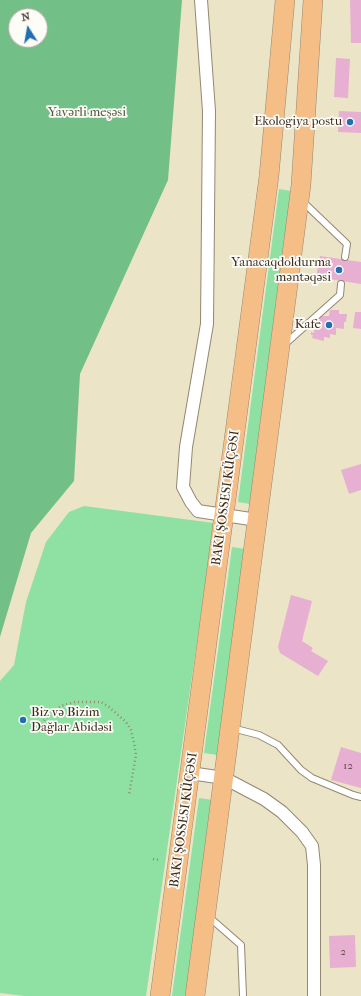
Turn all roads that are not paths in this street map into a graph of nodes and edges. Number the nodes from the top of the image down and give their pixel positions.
1 (200, 0) edge
2 (285, 0) edge
3 (313, 0) edge
4 (300, 199) junction
5 (345, 257) dead end
6 (341, 284) dead end
7 (280, 349) junction
8 (224, 516) junction
9 (257, 520) junction
10 (230, 728) junction
11 (190, 773) junction
12 (224, 778) junction
13 (361, 797) edge
14 (206, 914) junction
15 (160, 996) edge
16 (195, 996) edge
17 (243, 996) edge
18 (314, 996) edge

1 - 8 street
2 - 8 main road
3 - 4 main road
4 - 5 lane
4 - 7 main road
6 - 7 lane
7 - 9 main road
8 - 9 street
8 - 11 main road
9 - 10 main road
10 - 12 main road
10 - 13 lane
11 - 12 street
11 - 15 main road
12 - 14 main road
12 - 18 street
14 - 16 main road
14 - 17 lane

